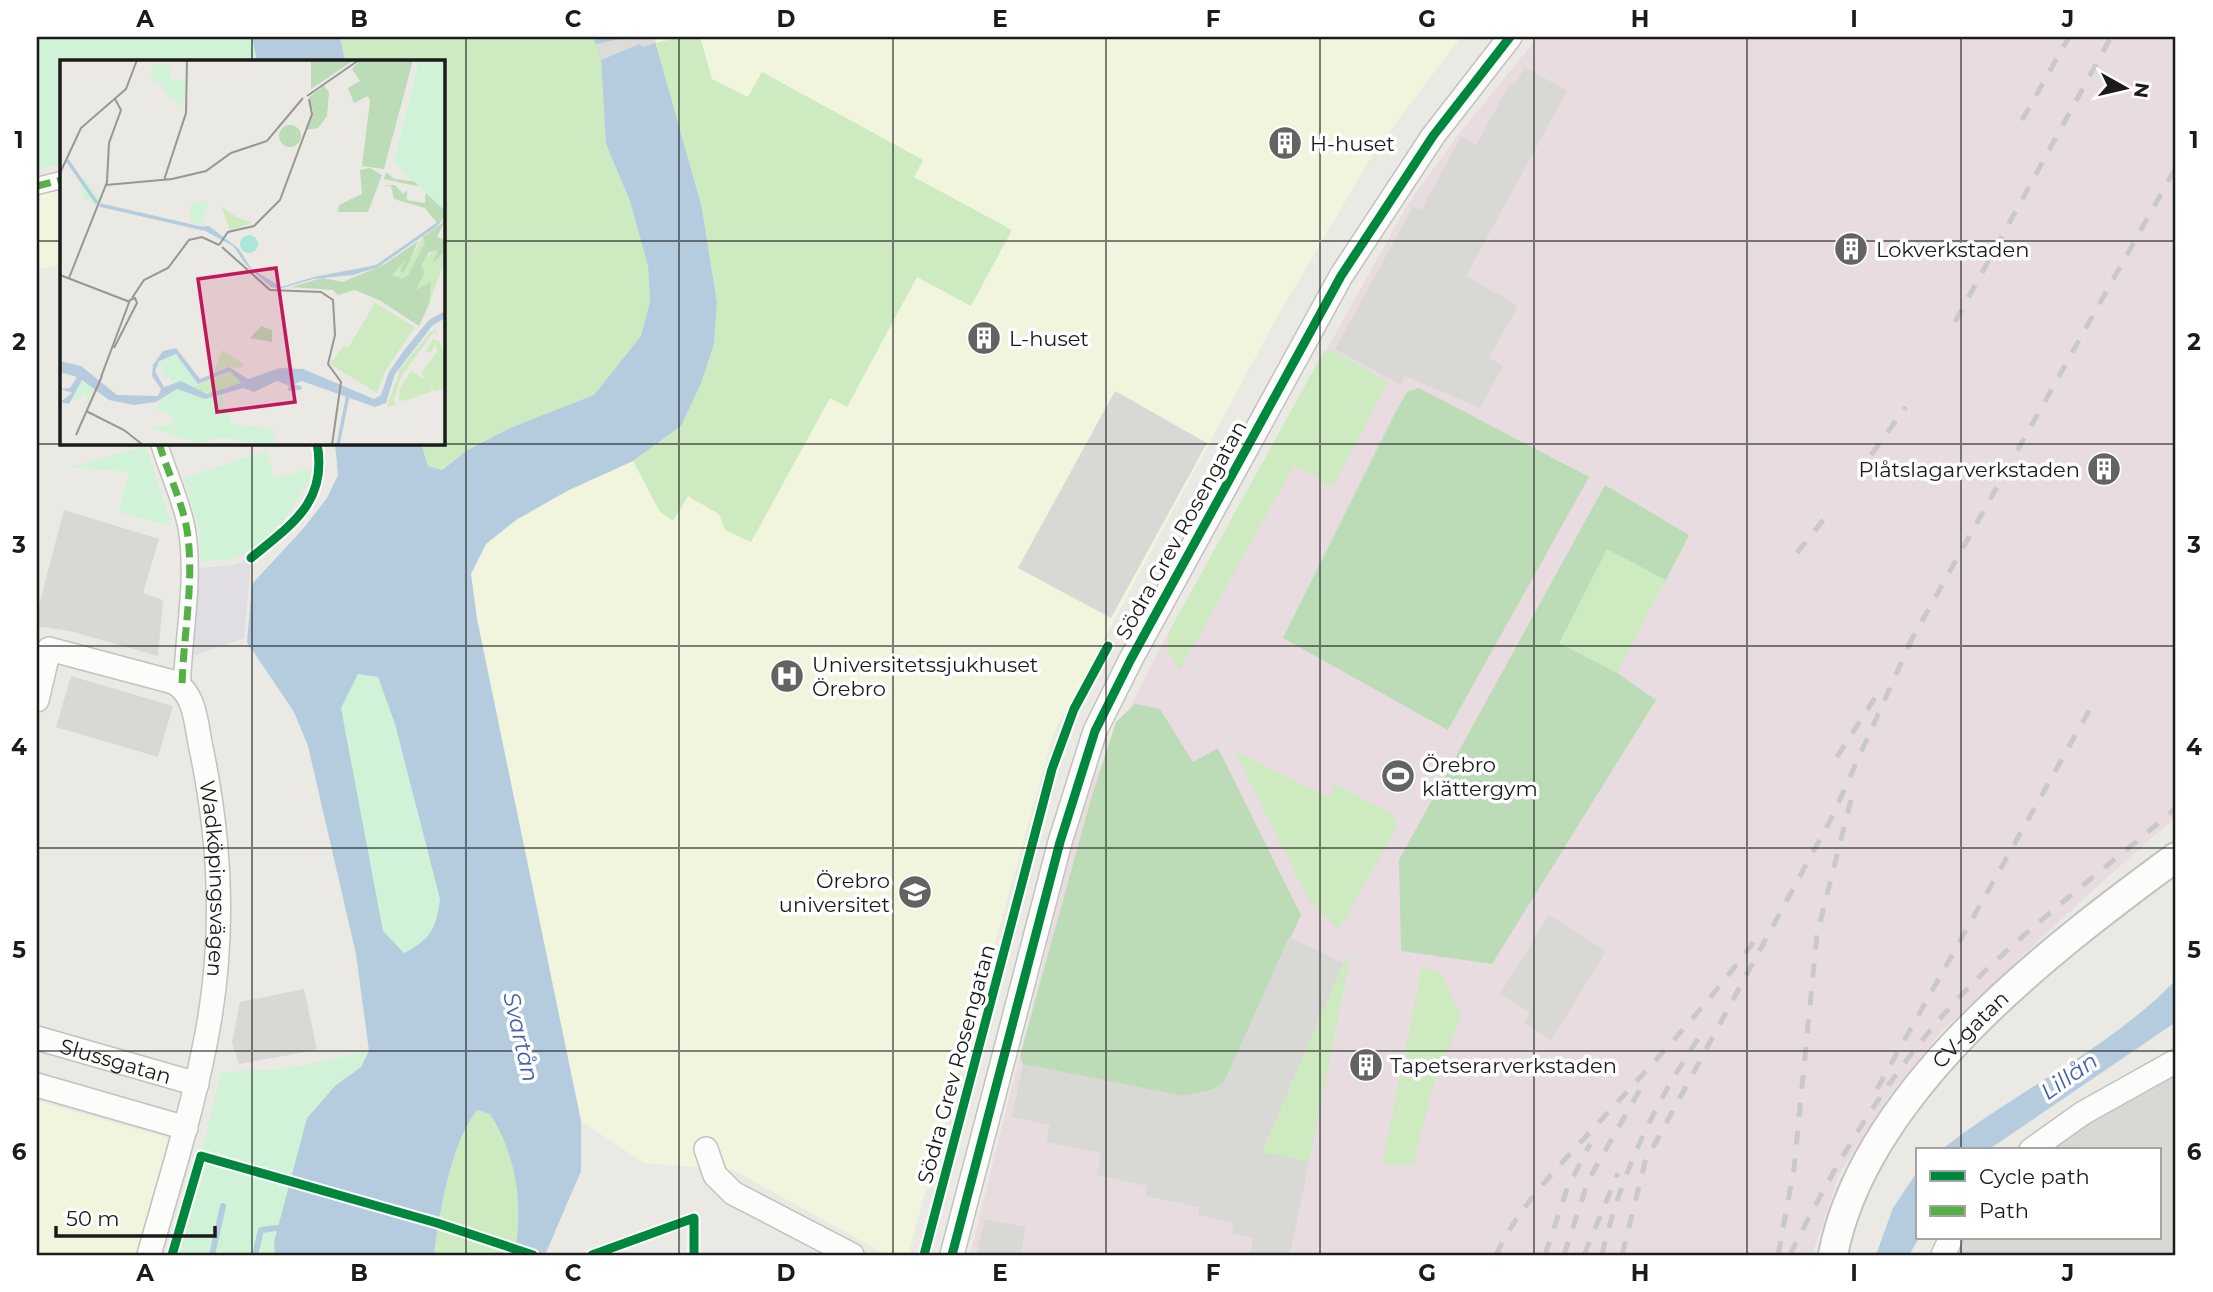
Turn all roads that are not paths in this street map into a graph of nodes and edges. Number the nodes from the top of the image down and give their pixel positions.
1 (1510, 37) edge
2 (60, 180) edge
3 (37, 186) edge
4 (159, 444) edge
5 (181, 687) junction
6 (37, 700) edge
7 (2176, 857) edge
8 (37, 1038) edge
9 (2176, 1060) edge
10 (197, 1083) junction
11 (37, 1085) edge
12 (186, 1128) junction
13 (2034, 1148) edge
14 (706, 1149) dead end
15 (149, 1255) edge
16 (852, 1255) edge
17 (952, 1255) edge
18 (1833, 1255) edge

1 - 17 street, Södra Grev Rosengatan
2 - 3 street
4 - 5 street
5 - 6 street
5 - 10 street, Wadköpingsvägen
7 - 18 street, CV-gatan
8 - 10 street, Slussgatan
9 - 13 street
10 - 12 street, Wadköpingsvägen
11 - 12 street
12 - 15 street, Wadköpingsvägen
14 - 16 street

